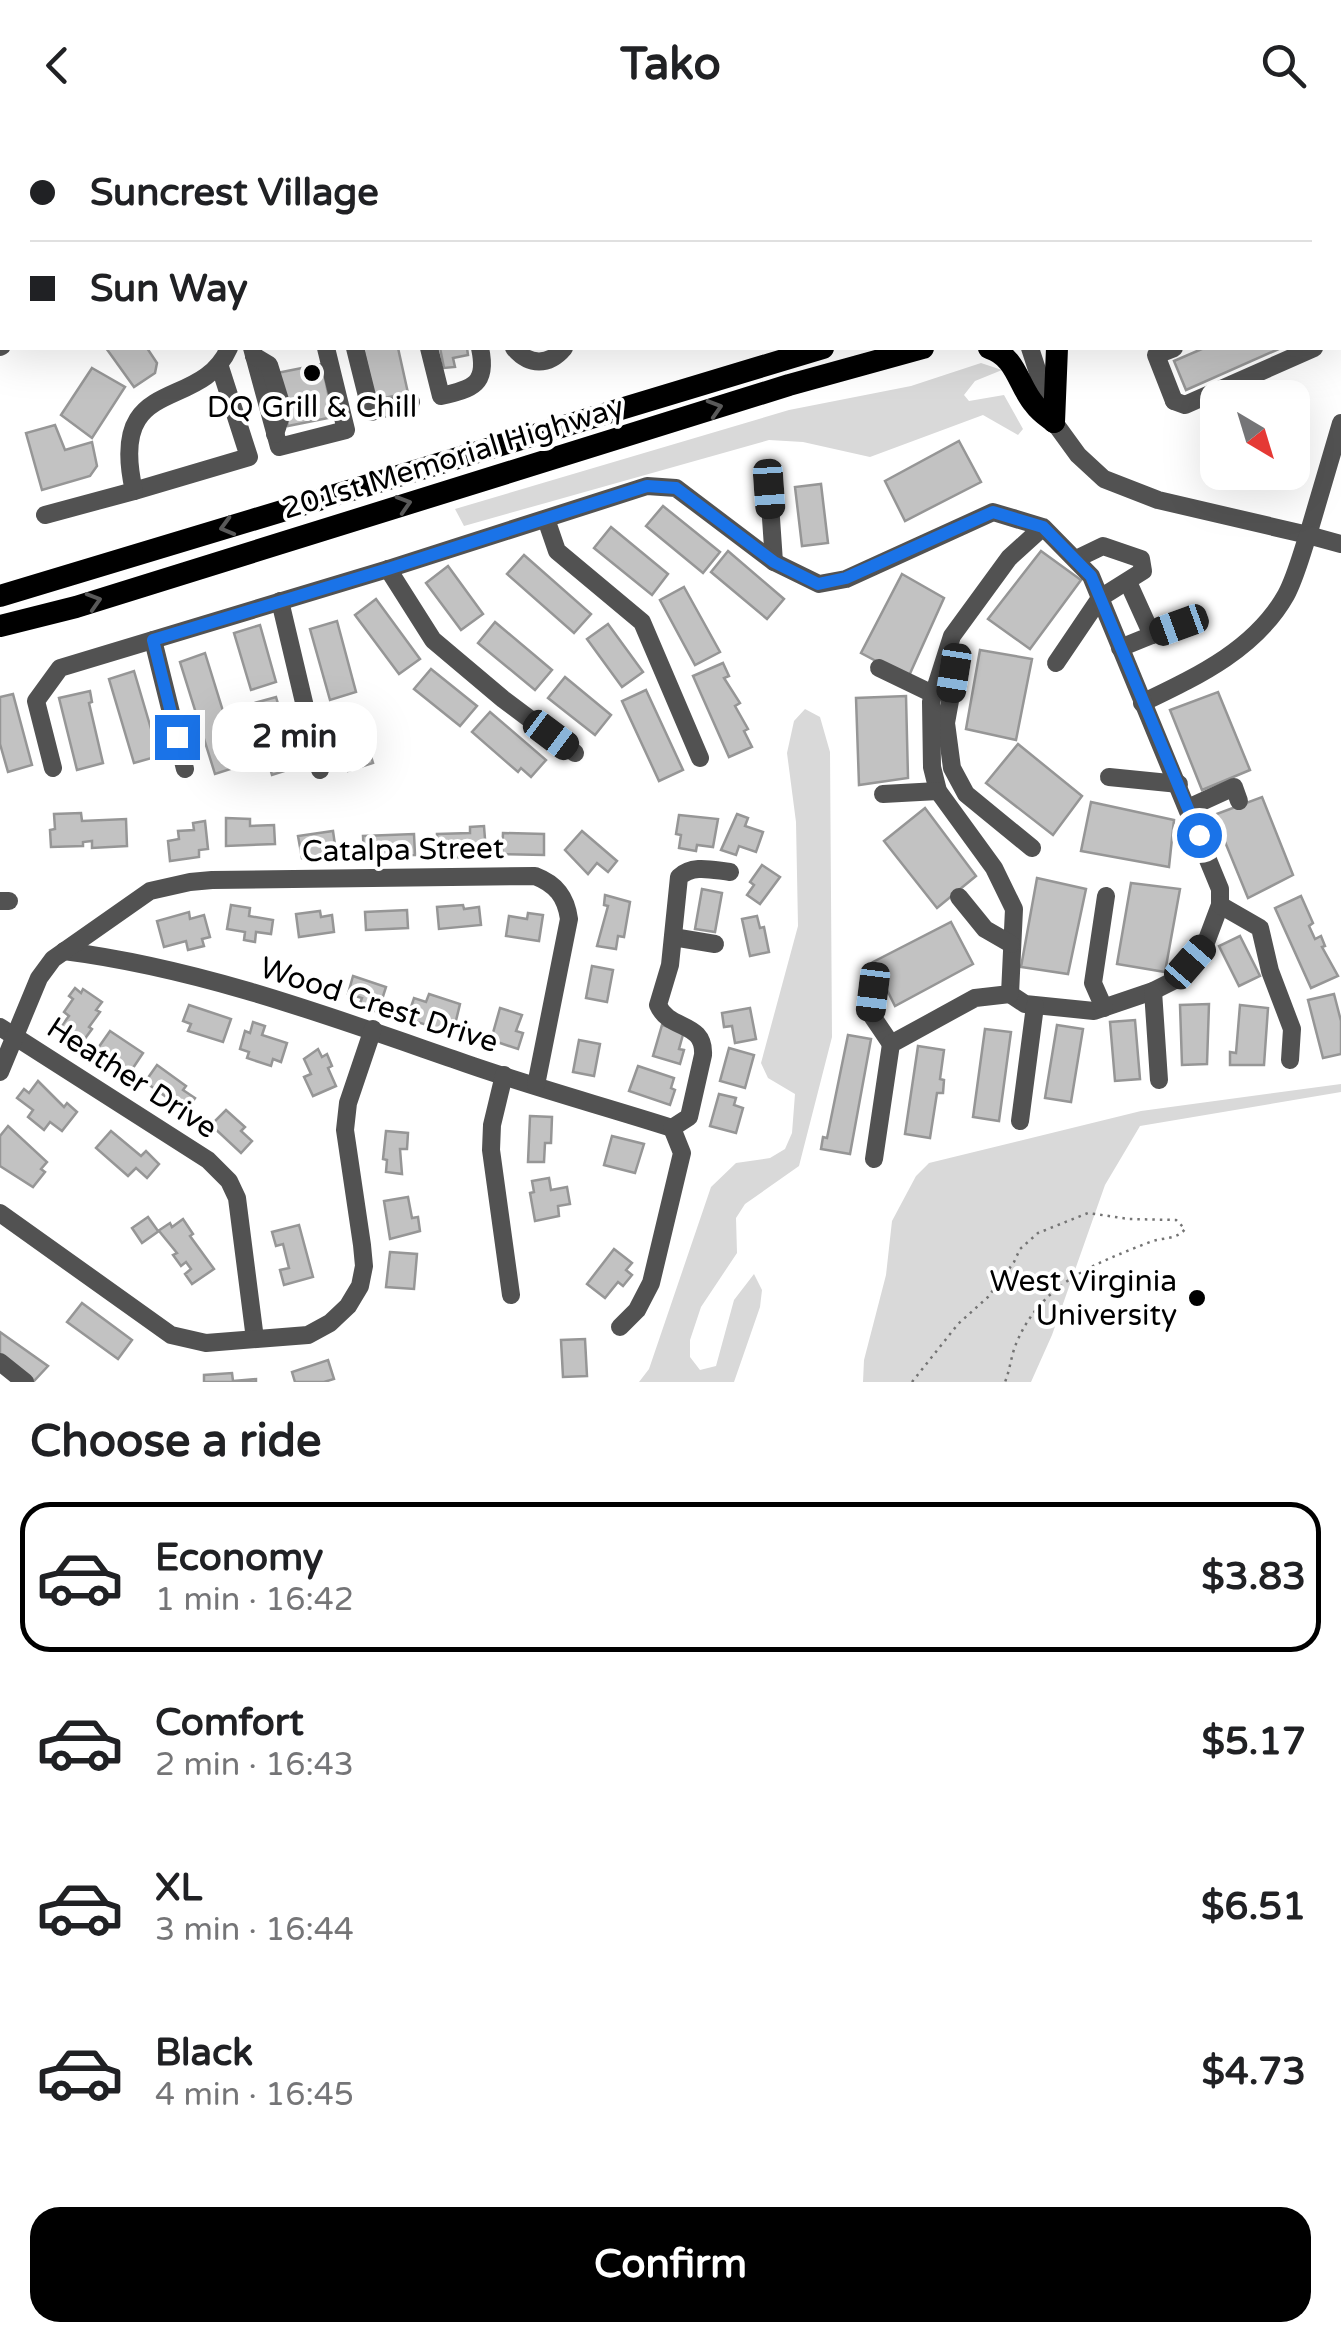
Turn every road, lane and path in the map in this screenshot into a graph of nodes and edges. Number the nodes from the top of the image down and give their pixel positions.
1 (228, 350) edge
2 (326, 350) edge
3 (356, 350) edge
4 (429, 350) edge
5 (472, 350) edge
6 (480, 350) edge
7 (516, 350) edge
8 (562, 350) edge
9 (816, 350) edge
10 (917, 350) edge
11 (928, 350) edge
12 (997, 350) edge
13 (1031, 350) edge
14 (1057, 350) edge
15 (1168, 350) edge
16 (1289, 350) edge
17 (1309, 350) edge
18 (253, 352) edge
19 (894, 357) junction
20 (220, 366) junction
21 (482, 372) junction
22 (1180, 401) junction
23 (410, 402) dead end
24 (1054, 422) junction
25 (1341, 423) edge
26 (769, 489) dead end
27 (134, 490) junction
28 (45, 515) dead end
29 (546, 518) junction
30 (1043, 527) junction
31 (1308, 535) junction
32 (1341, 544) edge
33 (1076, 559) junction
34 (774, 562) junction
35 (388, 569) junction
36 (1128, 582) junction
37 (0, 596) edge
38 (1100, 598) junction
39 (280, 600) junction
40 (1179, 625) dead end
41 (0, 626) edge
42 (1152, 635) junction
43 (952, 636) junction
44 (153, 640) junction
45 (1120, 648) junction
46 (1056, 662) dead end
47 (879, 668) dead end
48 (933, 694) junction
49 (1142, 703) junction
50 (575, 753) dead end
51 (700, 758) dead end
52 (52, 768) dead end
53 (185, 769) dead end
54 (320, 770) dead end
55 (1109, 777) dead end
56 (1179, 784) junction
57 (938, 791) junction
58 (883, 794) dead end
59 (1239, 801) dead end
60 (1188, 808) junction
61 (1032, 848) dead end
62 (730, 872) dead end
63 (1106, 896) dead end
64 (959, 897) dead end
65 (1220, 906) junction
66 (674, 936) junction
67 (714, 944) dead end
68 (1012, 944) junction
69 (64, 951) junction
70 (873, 992) dead end
71 (1153, 992) junction
72 (1010, 994) junction
73 (1035, 1006) junction
74 (1104, 1008) junction
75 (373, 1029) junction
76 (8, 1032) edge
77 (891, 1044) junction
78 (1290, 1060) dead end
79 (0, 1072) edge
80 (504, 1075) junction
81 (1159, 1080) dead end
82 (536, 1085) junction
83 (1020, 1121) dead end
84 (672, 1128) junction
85 (874, 1159) dead end
86 (0, 1212) edge
87 (511, 1295) dead end
88 (620, 1327) dead end
89 (255, 1338) junction
90 (0, 1362) edge
91 (25, 1382) edge
92 (912, 1382) edge
93 (1006, 1382) edge

1 - 20 street
2 - 18 street
3 - 23 street
4 - 21 street
5 - 21 street
6 - 21 street
7 - 8 street
9 -> 37 main road, 201st Memorial Highway
10 - 19 main road, 201st Memorial Highway
11 - 19 main road
12 - 24 main road
13 - 24 street
14 - 24 main road
15 - 22 street
16 - 22 street
17 - 22 street
41 -> 19 main road, 201st Memorial Highway
20 - 27 street
20 - 27 street
24 - 31 street
25 - 31 street
26 - 34 street
27 - 28 street
29 - 34 street
29 - 35 street
29 - 51 street
30 - 33 street
30 - 34 street
30 - 43 street
31 - 32 street
31 - 49 street
33 - 36 street
33 - 38 street
35 - 39 street
35 - 50 street
36 - 38 street
36 - 42 street
38 - 45 street
38 - 46 street
39 - 44 street
39 - 54 street
40 - 42 street
42 - 45 street
43 - 48 street
43 - 61 street
44 - 52 street
44 - 53 street
45 - 49 street
47 - 48 street
48 - 57 street
49 - 56 street
55 - 56 street
56 - 60 street
57 - 58 street
57 - 68 street
59 - 60 street
60 - 65 street
62 - 66 street
63 - 74 street
64 - 68 street
65 - 71 street
65 - 78 street
66 - 67 street
66 - 84 street
68 - 72 street
69 - 75 street, Wood Crest Drive
69 - 76 street, Catalpa Street
69 - 82 street, Catalpa Street
70 - 77 street
71 - 74 street
71 - 81 street
72 - 73 street
72 - 77 street
73 - 74 street
73 - 83 street
75 - 80 street, Wood Crest Drive
75 - 89 street
76 - 79 street, Catalpa Street
76 - 89 street, Heather Drive
77 - 85 street
80 - 82 street, Wood Crest Drive
80 - 87 street
82 - 84 street, Wood Crest Drive
84 - 88 street
86 - 89 street
90 - 91 street
92 - 93 path

